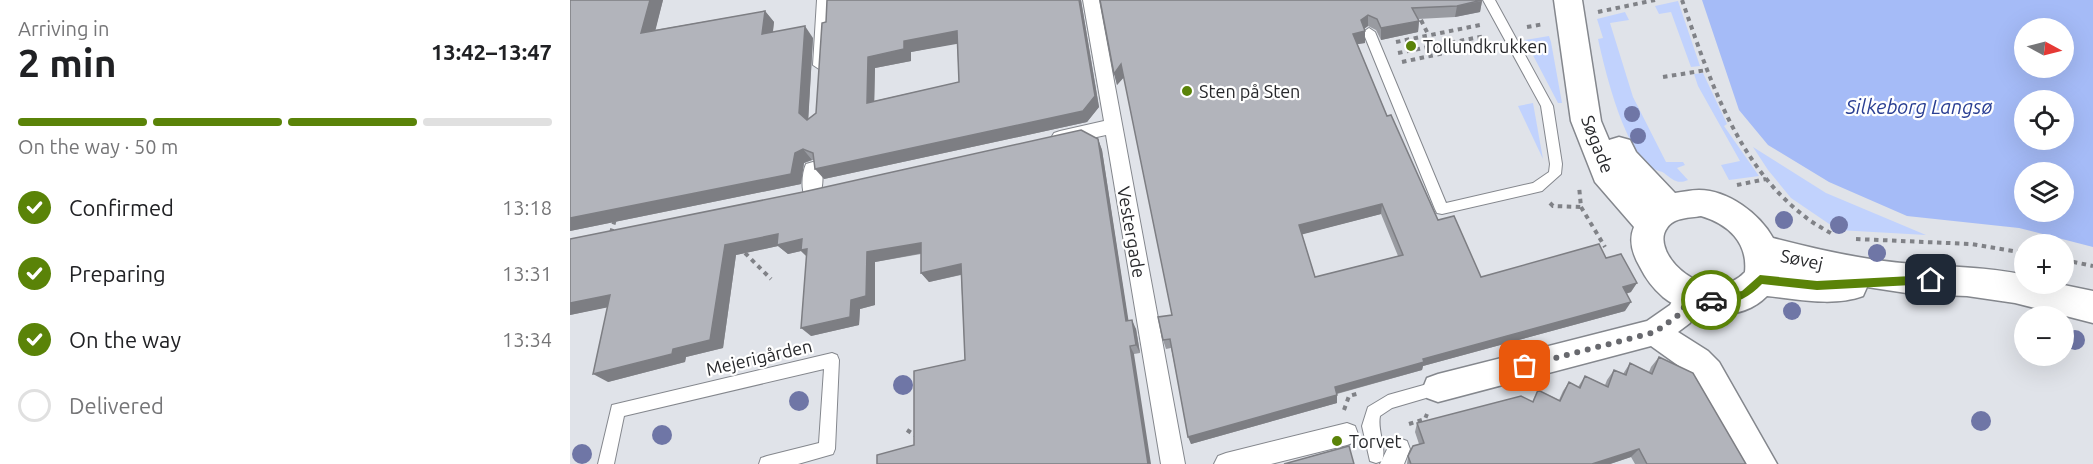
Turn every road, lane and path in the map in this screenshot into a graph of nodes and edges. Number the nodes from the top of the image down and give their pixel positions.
1 (823, 0) edge
2 (1091, 0) edge
3 (1489, 0) edge
4 (1654, 0) edge
5 (1682, 0) edge
6 (1569, 9) edge
7 (1603, 11) dead end
8 (1421, 20) edge
9 (1473, 27) dead end
10 (1369, 32) edge
11 (1509, 35) junction
12 (1429, 36) junction
13 (1479, 37) dead end
14 (1379, 56) junction
15 (1707, 70) junction
16 (1663, 77) dead end
17 (818, 79) edge
18 (1113, 126) junction
19 (1047, 141) edge
20 (813, 169) edge
21 (1766, 179) junction
22 (1734, 185) dead end
23 (835, 187) edge
24 (812, 192) junction
25 (792, 196) edge
26 (1553, 206) dead end
27 (1570, 206) dead end
28 (1581, 207) dead end
29 (617, 212) edge
30 (1659, 215) junction
31 (611, 233) edge
32 (1839, 237) dead end
33 (1847, 239) dead end
34 (1605, 247) dead end
35 (2014, 251) edge
36 (745, 253) edge
37 (2074, 262) edge
38 (1761, 265) junction
39 (2093, 266) edge
40 (771, 279) dead end
41 (1691, 295) junction
42 (2093, 307) edge
43 (1655, 332) junction
44 (1438, 388) joint
45 (907, 430) dead end
46 (1347, 434) dead end
47 (924, 440) edge
48 (1389, 456) edge
49 (606, 464) edge
50 (767, 464) edge
51 (1173, 464) edge
52 (1226, 464) edge
53 (1761, 464) edge

1 - 17 lane
2 - 18 street, Vestergade
3 - 11 lane
4 - 7 path
5 - 15 path
6 - 11 path
6 - 30 street, Søgade
8 - 12 path
9 - 12 path
10 - 14 lane
11 - 14 path
11 - 14 lane
12 - 14 path
13 - 14 path
15 - 16 path
15 - 21 path
18 - 19 street
18 - 51 street, Vestergade
20 - 24 street
21 - 22 path
21 - 32 path
23 - 24 street
24 - 25 street
26 - 27 path
28 - 34 path
29 - 31 path
30 - 38 street
30 - 41 street
33 - 35 path
36 - 40 path
37 - 39 path
38 - 41 street
38 - 42 street, Søvej
41 - 43 street
43 - 44 street
43 - 53 street
44 - 48 lane
45 - 47 path
46 - 52 street
49 - 50 lane, Mejerigården

